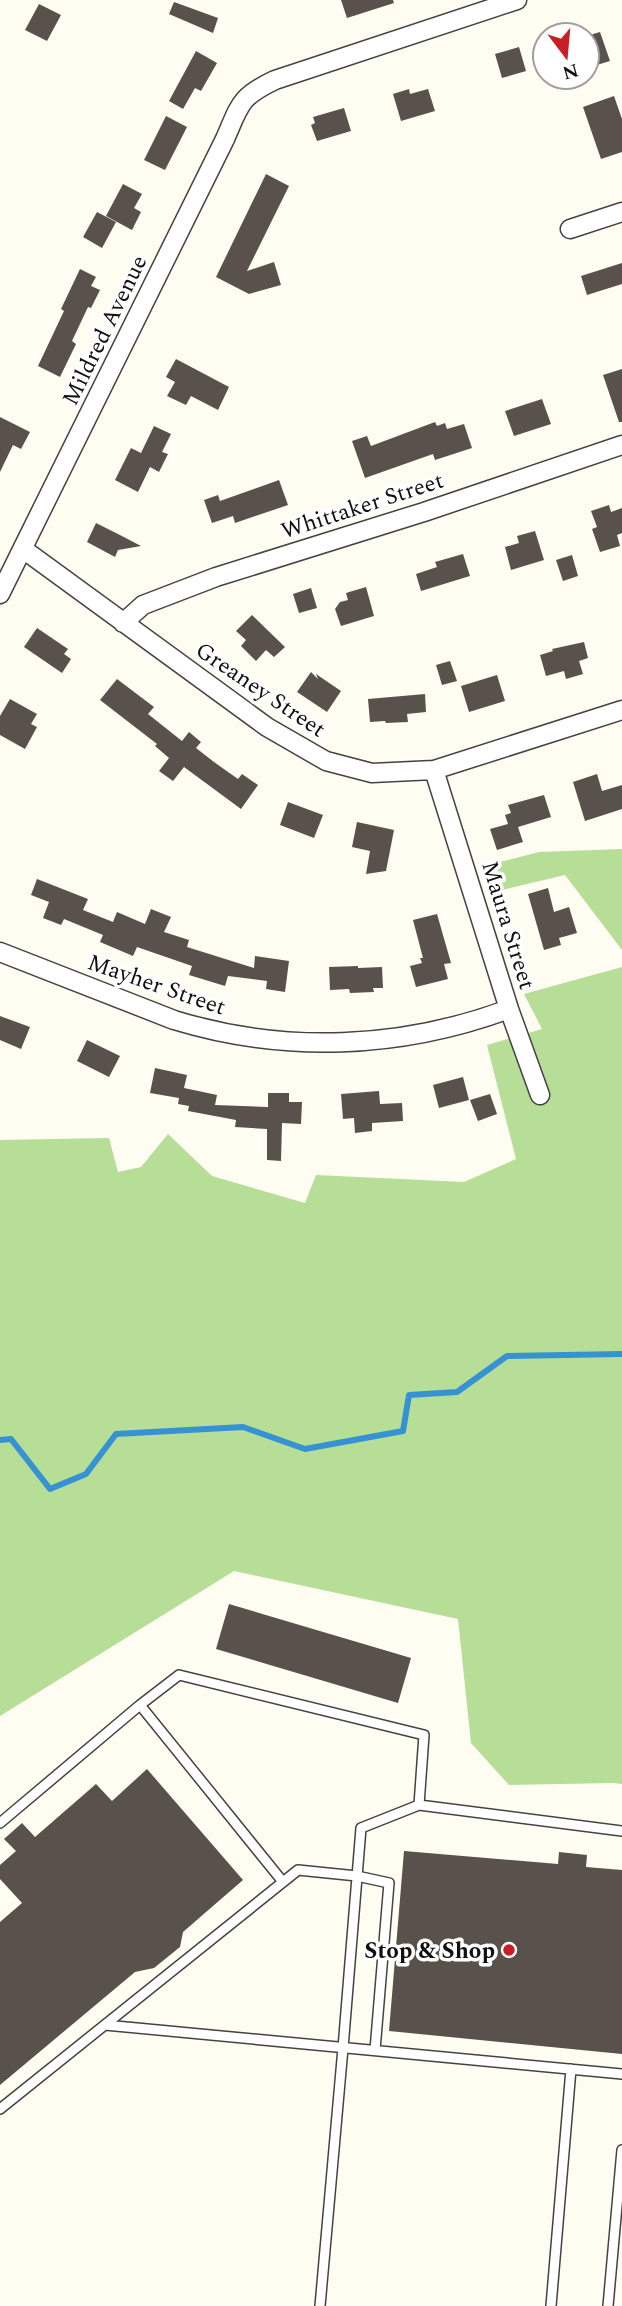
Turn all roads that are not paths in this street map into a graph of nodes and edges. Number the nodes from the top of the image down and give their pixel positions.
1 (517, 0) edge
2 (622, 212) edge
3 (570, 229) dead end
4 (622, 445) edge
5 (23, 549) junction
6 (0, 594) edge
7 (123, 624) junction
8 (622, 710) edge
9 (434, 769) junction
10 (0, 952) edge
11 (509, 1009) junction
12 (540, 1095) dead end
13 (140, 1705) junction
14 (419, 1805) junction
15 (0, 1823) edge
16 (622, 1831) edge
17 (357, 1876) junction
18 (283, 1882) junction
19 (104, 2025) junction
20 (344, 2048) junction
21 (375, 2050) junction
22 (571, 2069) junction
23 (622, 2074) edge
24 (0, 2109) edge
25 (622, 2150) edge
26 (320, 2306) edge
27 (551, 2306) edge
28 (608, 2306) edge

1 - 5 street, Mildred Avenue
2 - 3 street
4 - 7 street, Whittaker Street
5 - 6 street, Mildred Avenue
5 - 7 street, Greaney Street
7 - 9 street, Greaney Street
8 - 9 street, Greaney Street
9 - 11 street, Maura Street
10 - 11 street, Mayher Street
11 - 12 street, Maura Street
13 - 14 lane
13 - 15 lane
13 - 18 lane
14 - 16 lane
14 - 17 lane
17 - 18 lane
17 - 20 lane
17 - 21 lane
18 - 19 lane
19 - 20 lane
19 - 24 lane
20 - 21 lane
20 - 26 lane
21 - 22 lane
22 - 23 lane
22 - 27 lane
25 - 28 lane

